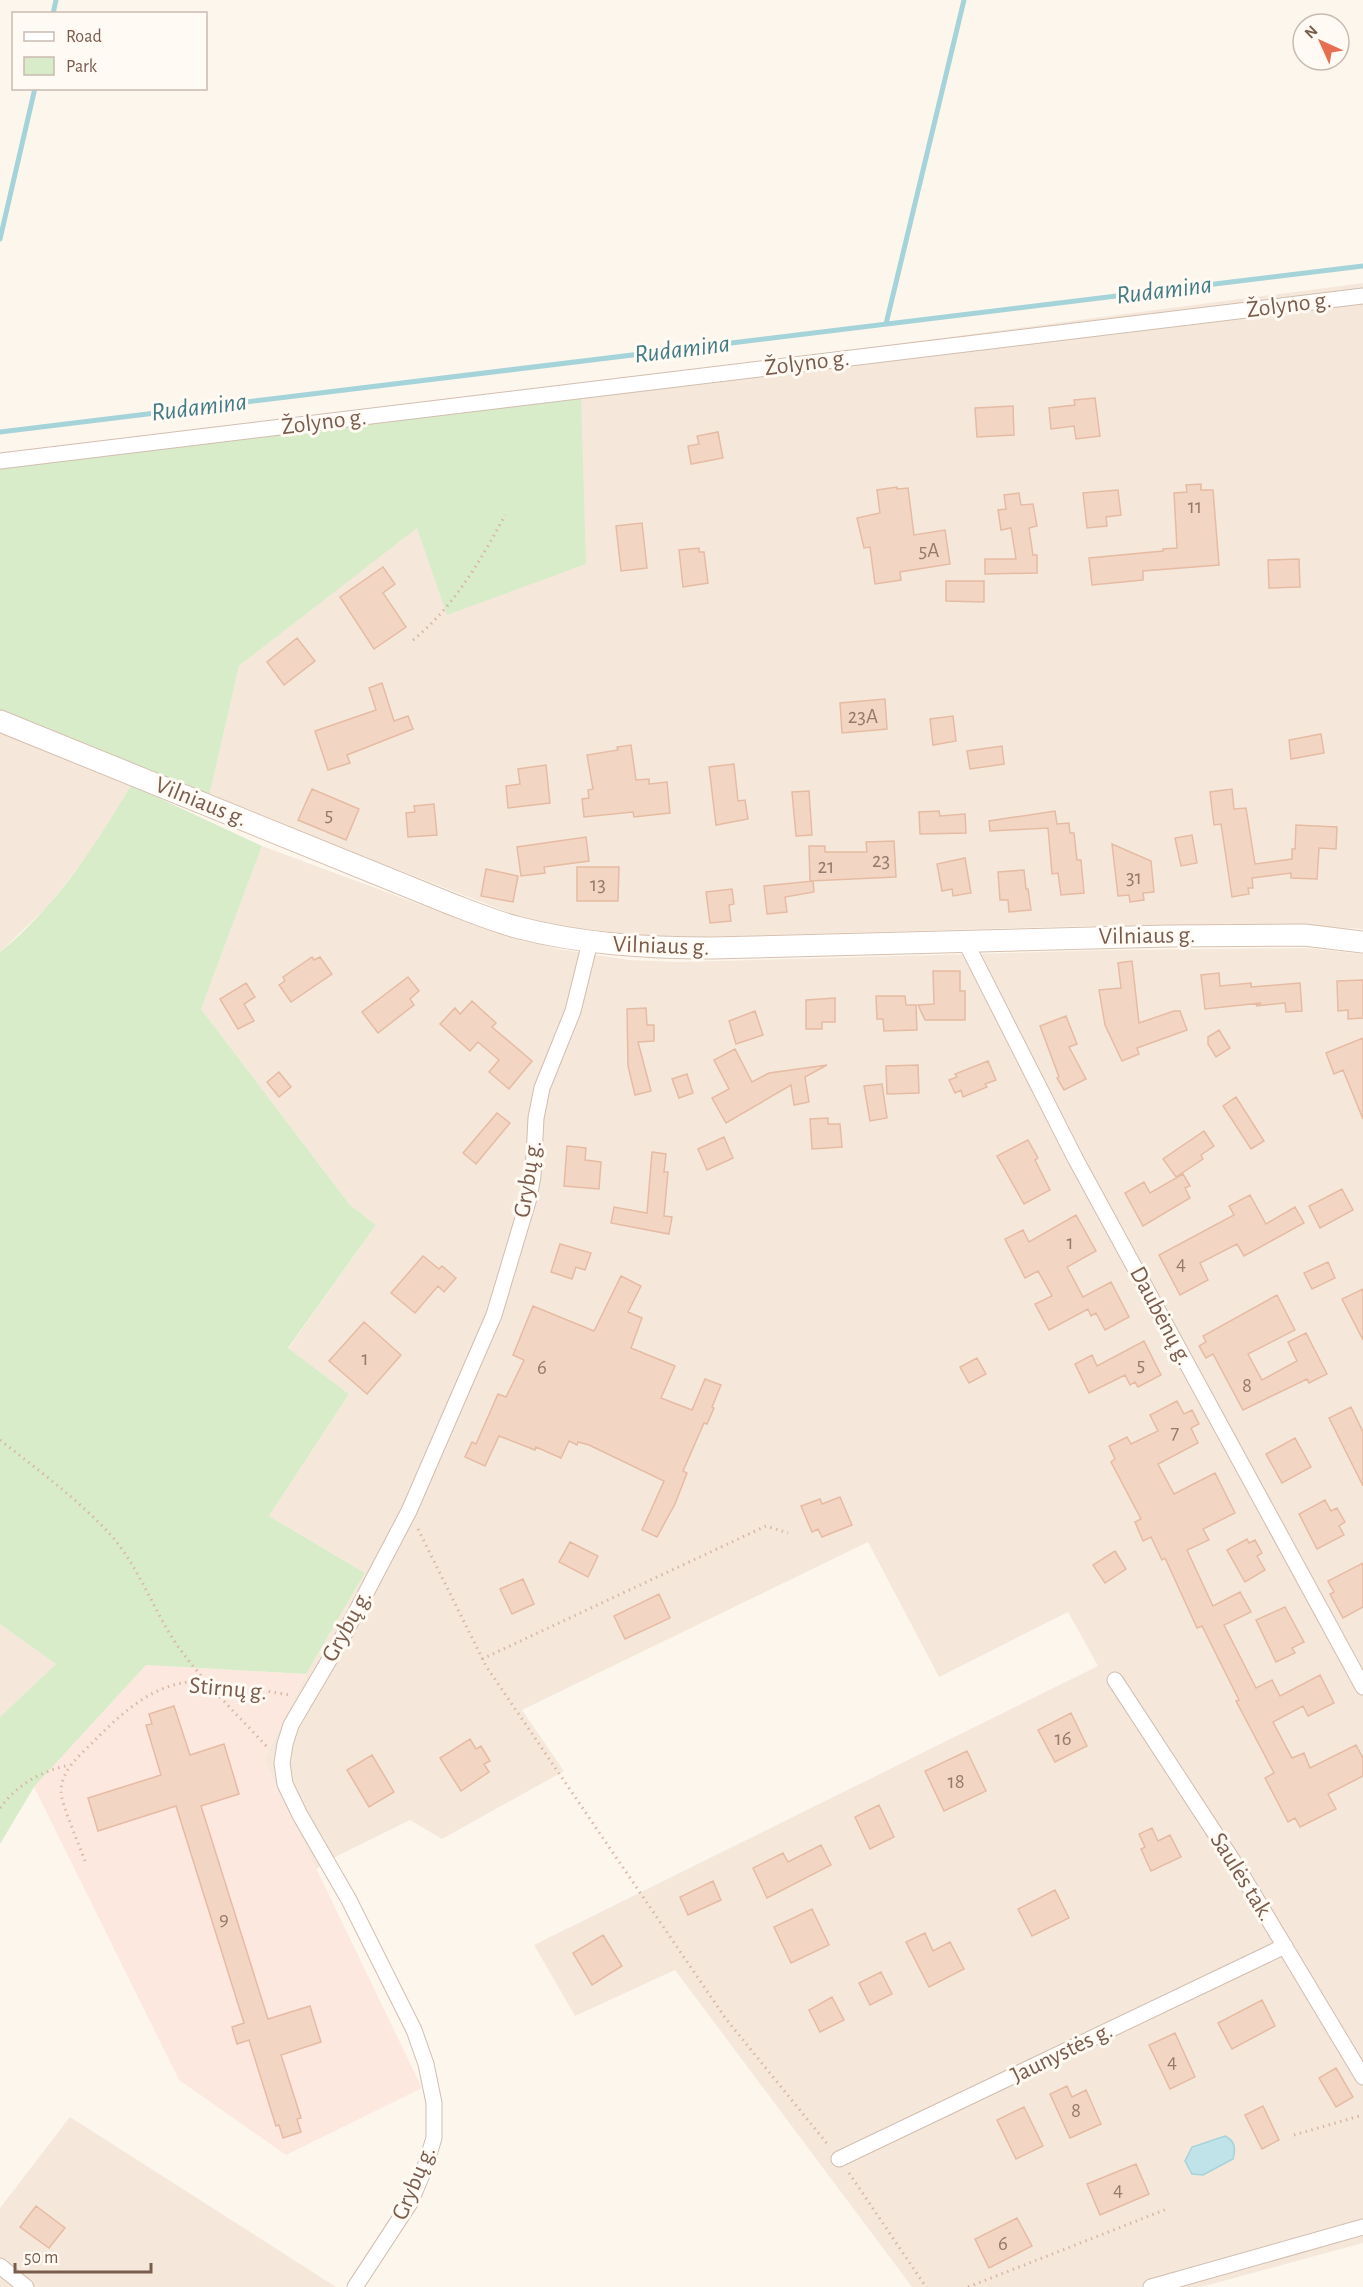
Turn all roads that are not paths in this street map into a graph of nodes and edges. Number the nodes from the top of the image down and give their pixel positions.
1 (1363, 296) edge
2 (0, 461) edge
3 (0, 721) edge
4 (965, 941) junction
5 (590, 942) junction
6 (1363, 942) edge
7 (1358, 1666) edge
8 (1115, 1680) dead end
9 (1363, 1687) edge
10 (1285, 1946) junction
11 (1363, 2077) edge
12 (839, 2159) dead end
13 (1363, 2227) edge
14 (0, 2266) edge
15 (26, 2287) edge
16 (355, 2287) edge
17 (1151, 2287) edge

1 - 2 street, Žolyno g.
3 - 5 main road, Vilniaus g.
4 - 5 main road, Vilniaus g.
4 - 6 main road, Vilniaus g.
4 - 7 street, Daubėnų g.
5 - 16 street, Grybų g.
7 - 9 street, Daubėnų g.
8 - 10 street, Saulės tak.
10 - 11 street, Saulės tak.
10 - 12 street, Jaunystės g.
13 - 17 street
14 - 15 street

